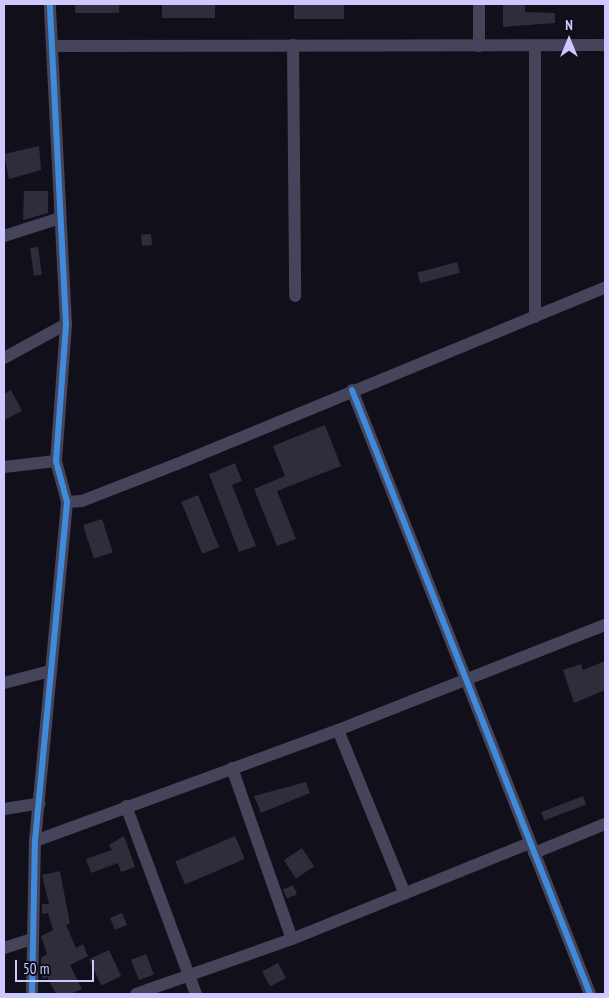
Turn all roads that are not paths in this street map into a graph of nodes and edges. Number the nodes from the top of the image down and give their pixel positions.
1 (50, 4) edge
2 (479, 4) edge
3 (293, 45) junction
4 (535, 45) junction
5 (605, 45) edge
6 (52, 46) junction
7 (479, 46) junction
8 (60, 218) junction
9 (4, 236) edge
10 (605, 288) edge
11 (295, 296) dead end
12 (535, 318) junction
13 (66, 324) junction
14 (4, 358) edge
15 (352, 390) junction
16 (56, 461) junction
17 (4, 467) edge
18 (67, 502) junction
19 (605, 625) edge
20 (50, 671) junction
21 (466, 681) junction
22 (4, 683) edge
23 (338, 730) junction
24 (232, 768) junction
25 (40, 803) junction
26 (126, 806) junction
27 (4, 809) edge
28 (605, 824) edge
29 (35, 840) junction
30 (532, 848) junction
31 (405, 894) junction
32 (31, 939) junction
33 (292, 939) junction
34 (4, 948) edge
35 (189, 976) junction
36 (32, 994) edge
37 (136, 994) edge
38 (196, 994) edge
39 (590, 994) edge

1 - 6 street
2 - 7 street
3 - 6 street
3 - 7 street
3 - 11 street
4 - 5 street
4 - 7 street
4 - 12 street
6 - 8 street
8 - 9 street
8 - 13 street
10 - 12 street
12 - 15 street
13 - 14 street
13 - 16 street
15 - 18 street
15 - 21 street
16 - 17 street
16 - 18 street
18 - 20 street
19 - 21 street
20 - 22 street
20 - 25 street
21 - 23 street
21 - 30 street
23 - 24 street
23 - 31 street
24 - 26 street
24 - 33 street
25 - 27 street
25 - 29 street
26 - 29 street
26 - 35 street
28 - 30 street
29 - 32 street
30 - 31 street
30 - 39 street
31 - 33 street
32 - 34 street
32 - 36 street
33 - 35 street
35 - 37 street
35 - 38 street

